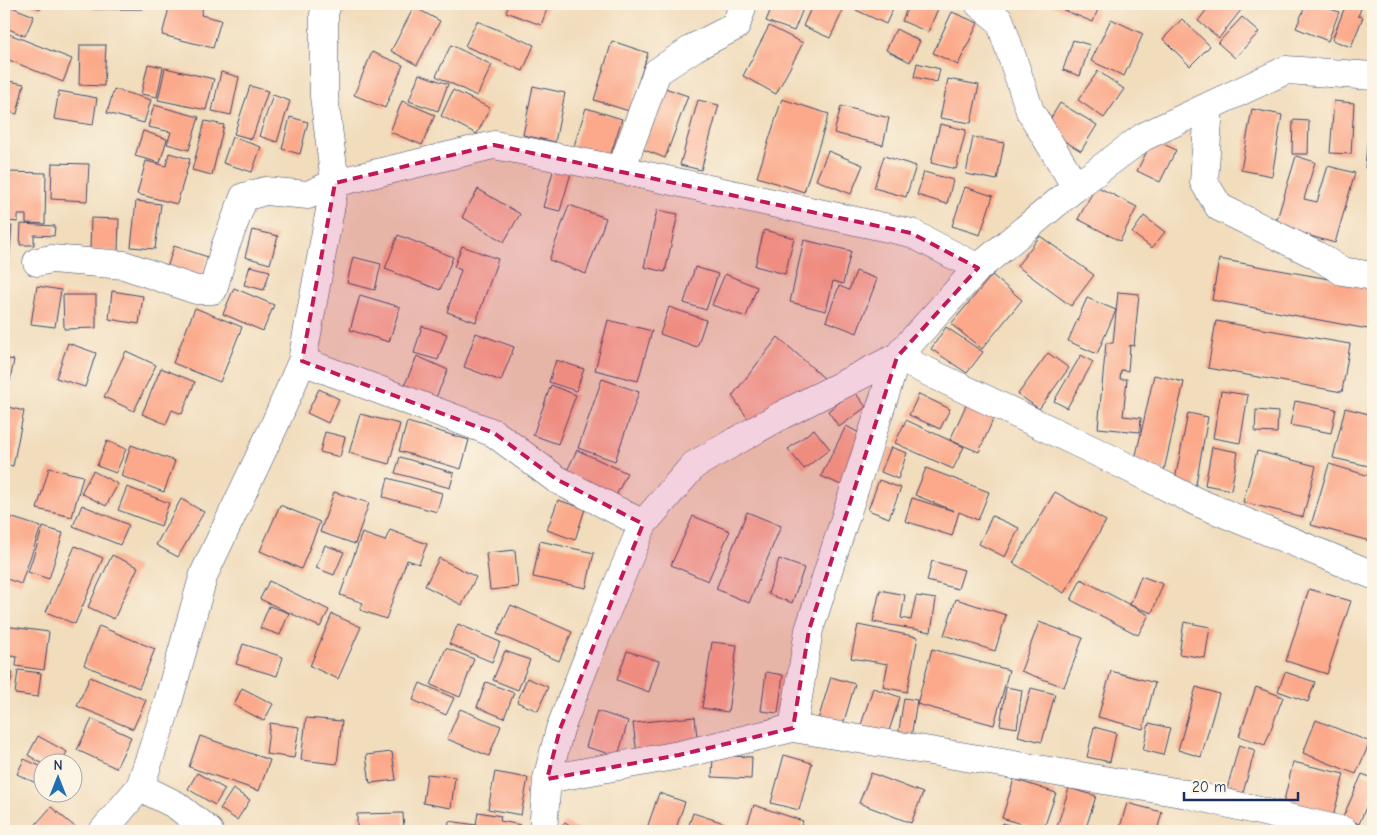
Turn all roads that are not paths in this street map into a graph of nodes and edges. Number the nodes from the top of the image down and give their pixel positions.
1 (327, 4) edge
2 (742, 4) edge
3 (979, 4) edge
4 (1373, 76) edge
5 (1209, 106) junction
6 (621, 170) junction
7 (335, 184) junction
8 (1076, 187) junction
9 (37, 262) dead end
10 (978, 268) junction
11 (1373, 276) edge
12 (897, 357) junction
13 (302, 361) junction
14 (643, 524) junction
15 (1373, 575) edge
16 (792, 728) junction
17 (547, 779) junction
18 (140, 787) junction
19 (103, 831) edge
20 (209, 831) edge
21 (543, 831) edge
22 (1344, 831) edge

1 - 7 street
2 - 6 street
3 - 8 street
4 - 5 street
5 - 8 street
5 - 11 street
6 - 7 street
6 - 10 street
7 - 9 street
7 - 13 street
8 - 10 street
10 - 12 street
12 - 14 street
12 - 15 street
12 - 16 street
13 - 14 street
13 - 18 street
14 - 17 street
16 - 17 street
16 - 22 street
17 - 21 street
18 - 19 street
18 - 20 street

